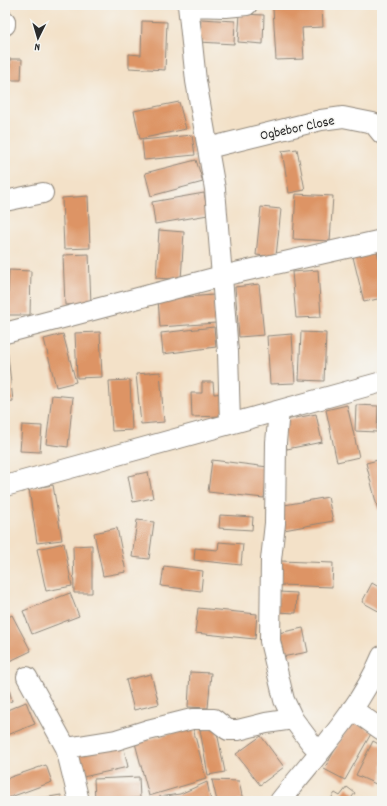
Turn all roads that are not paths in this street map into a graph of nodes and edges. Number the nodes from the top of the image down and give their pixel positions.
1 (247, 5) edge
2 (188, 6) edge
3 (5, 21) edge
4 (5, 24) edge
5 (382, 134) edge
6 (208, 148) junction
7 (43, 193) dead end
8 (5, 201) edge
9 (382, 240) edge
10 (222, 276) junction
11 (5, 333) edge
12 (382, 382) edge
13 (279, 411) junction
14 (230, 424) junction
15 (5, 486) edge
16 (382, 656) edge
17 (27, 677) dead end
18 (352, 709) junction
19 (293, 719) junction
20 (382, 730) edge
21 (66, 748) junction
22 (320, 752) junction
23 (80, 801) edge
24 (280, 801) edge

1 - 2 street
2 - 6 street
3 - 4 street
5 - 6 street, Ogbebor Close
6 - 10 street
7 - 8 street
9 - 10 street
10 - 11 street
10 - 14 street
12 - 13 street
13 - 14 street
13 - 19 street
14 - 15 street
16 - 18 street
17 - 21 street
18 - 20 street
18 - 22 street
19 - 21 street
19 - 22 street
21 - 23 street
22 - 24 street

